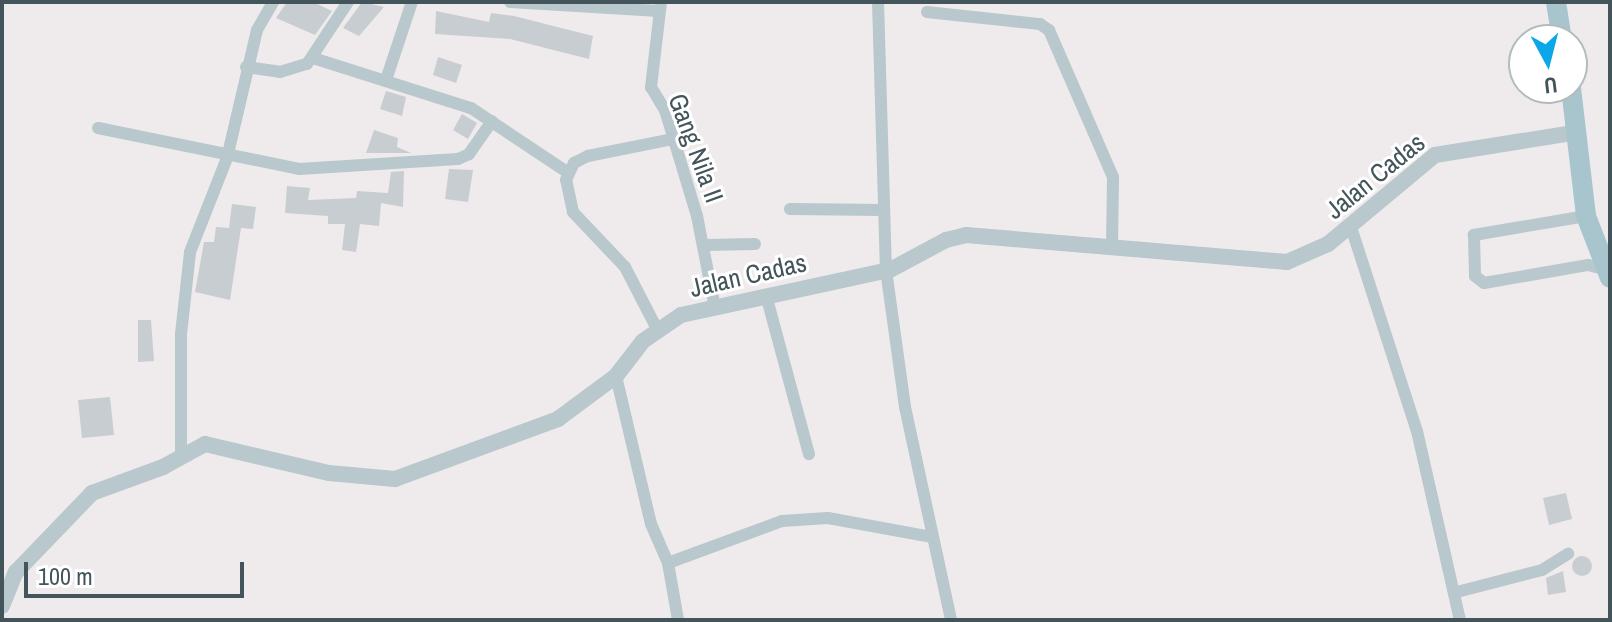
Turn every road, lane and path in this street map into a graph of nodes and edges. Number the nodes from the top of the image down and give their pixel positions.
1 (273, 2) edge
2 (348, 2) edge
3 (412, 2) edge
4 (510, 2) edge
5 (878, 2) edge
6 (1556, 2) edge
7 (660, 6) edge
8 (927, 12) dead end
9 (1559, 24) edge
10 (313, 58) junction
11 (246, 67) junction
12 (386, 80) junction
13 (1574, 104) edge
14 (492, 121) junction
15 (98, 128) dead end
16 (1578, 132) junction
17 (673, 139) junction
18 (227, 158) junction
19 (567, 172) junction
20 (790, 209) dead end
21 (884, 210) junction
22 (1586, 216) junction
23 (1351, 227) junction
24 (755, 244) dead end
25 (706, 245) junction
26 (1112, 245) junction
27 (886, 270) junction
28 (1607, 273) edge
29 (766, 295) junction
30 (715, 308) junction
31 (657, 329) junction
32 (616, 376) junction
33 (181, 454) junction
34 (809, 454) dead end
35 (932, 537) junction
36 (1568, 554) dead end
37 (668, 563) junction
38 (1457, 592) junction
39 (2, 606) edge
40 (678, 620) edge
41 (951, 620) edge
42 (1460, 620) edge

1 - 11 street
2 - 10 street
3 - 12 street
4 - 7 street
5 - 21 street
6 - 9 main road
7 - 17 street, Gang Nila II
8 - 26 street
10 - 11 street
10 - 12 street
11 - 18 street
12 - 14 street
13 - 16 main road
14 - 18 street
14 - 19 street
15 - 18 street
16 - 22 main road
16 - 23 street, Jalan Cadas
17 - 19 street
17 - 25 street, Gang Nila II
18 - 33 street
19 - 31 street
20 - 21 street
21 - 27 street
22 - 28 main road
22 - 28 street
23 - 26 street, Jalan Cadas
23 - 38 street
24 - 25 street
25 - 30 street, Gang Nila II
26 - 27 street, Jalan Cadas
27 - 29 street, Jalan Cadas
27 - 35 street
29 - 30 street, Jalan Cadas
29 - 34 street
30 - 31 street, Jalan Cadas
31 - 32 street, Jalan Cadas
32 - 33 street, Jalan Cadas
32 - 37 street
33 - 39 street, Jalan Cadas
35 - 37 street
35 - 41 street
36 - 38 street
37 - 40 street
38 - 42 street

